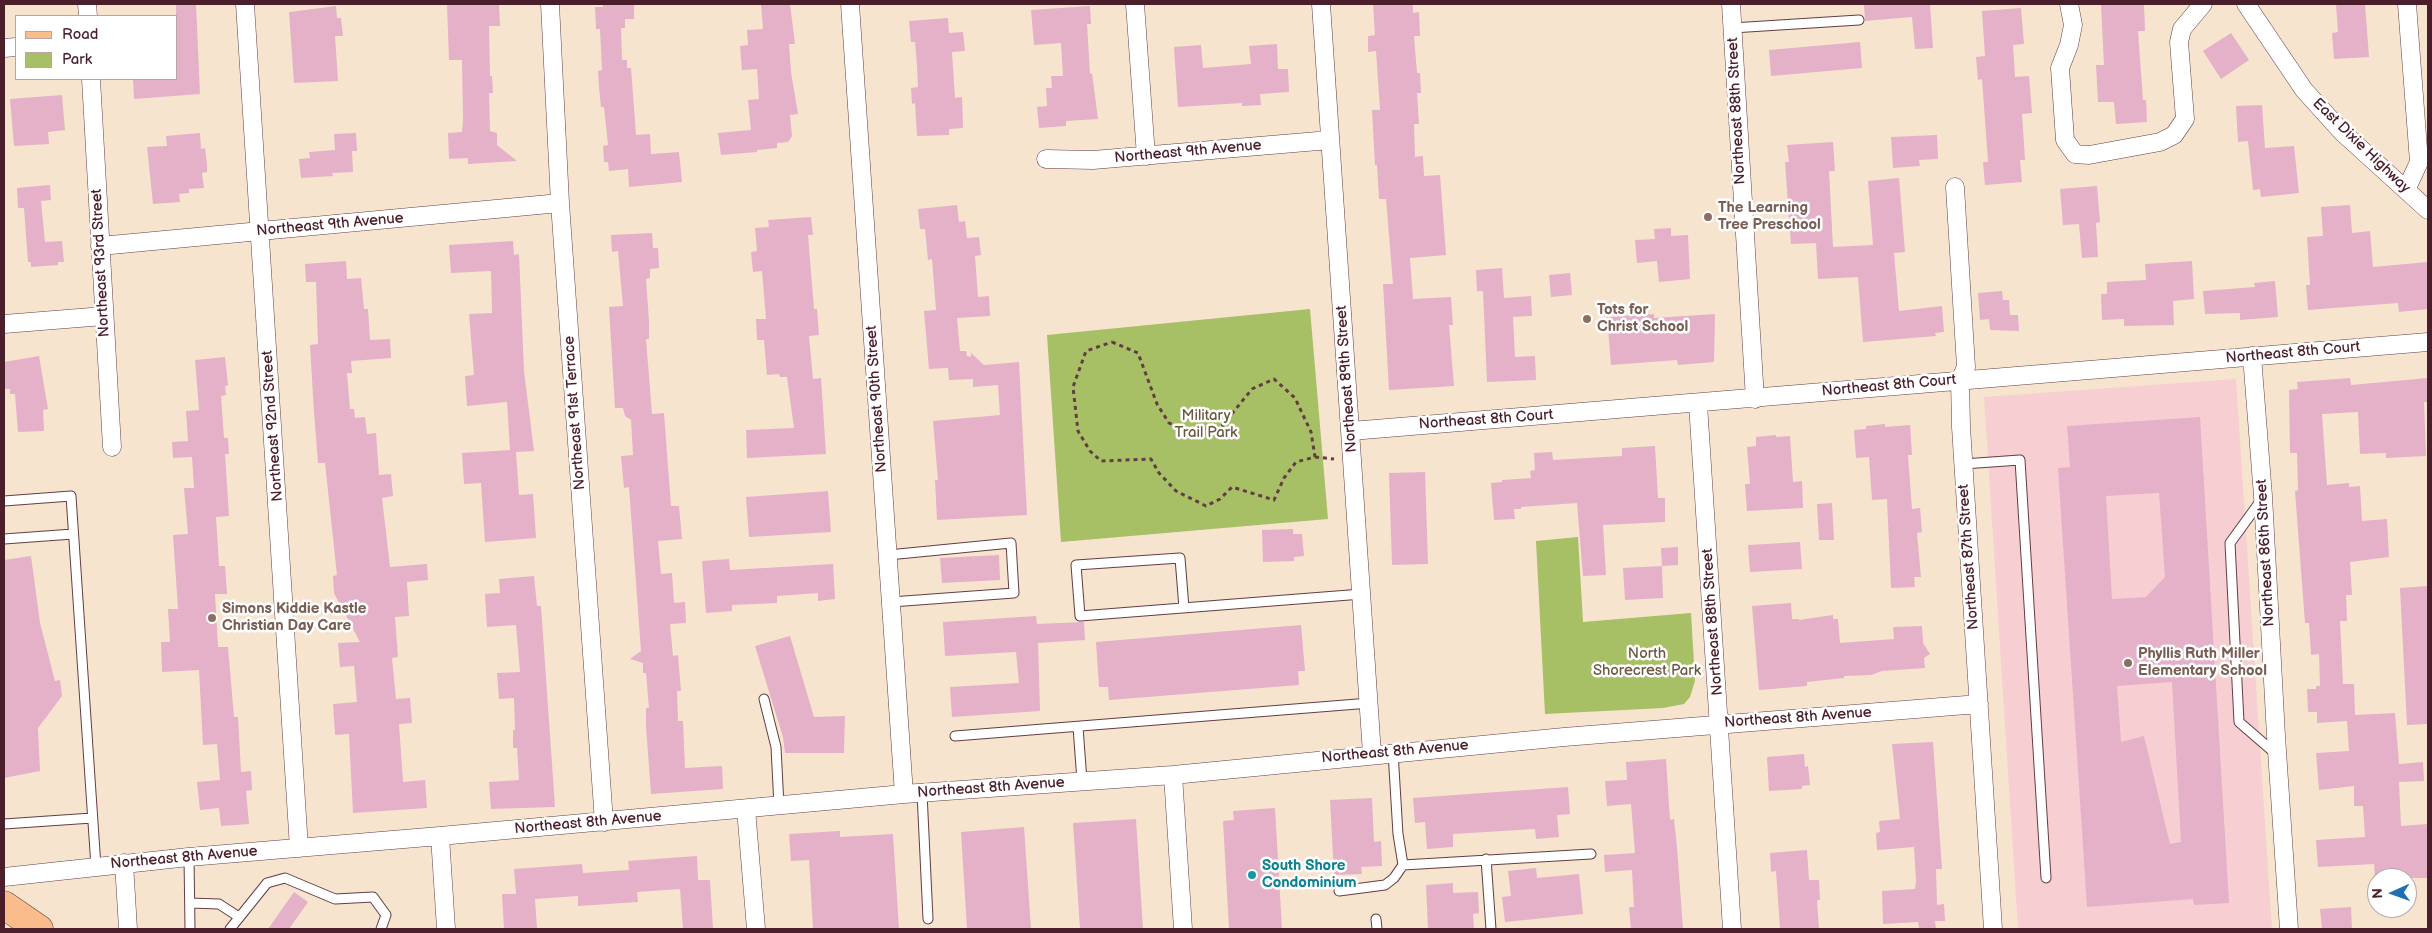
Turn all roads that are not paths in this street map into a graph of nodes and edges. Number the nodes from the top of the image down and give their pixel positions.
1 (245, 4) edge
2 (550, 4) edge
3 (850, 4) edge
4 (1135, 4) edge
5 (1321, 4) edge
6 (1731, 4) edge
7 (2069, 4) edge
8 (2203, 4) edge
9 (2246, 4) edge
10 (2407, 4) edge
11 (1860, 20) dead end
12 (1732, 28) junction
13 (91, 80) edge
14 (1330, 140) junction
15 (1146, 156) junction
16 (1046, 159) dead end
17 (1955, 187) dead end
18 (2406, 190) junction
19 (560, 203) junction
20 (2428, 210) edge
21 (261, 231) junction
22 (100, 246) junction
23 (104, 316) junction
24 (4, 324) edge
25 (2428, 342) edge
26 (2252, 356) junction
27 (1960, 380) junction
28 (1755, 399) junction
29 (1698, 404) junction
30 (1351, 431) junction
31 (112, 447) dead end
32 (1963, 464) junction
33 (2263, 496) junction
34 (4, 501) edge
35 (73, 534) junction
36 (4, 539) edge
37 (888, 554) junction
38 (1362, 594) junction
39 (891, 602) junction
40 (1184, 608) junction
41 (764, 699) dead end
42 (1370, 703) junction
43 (1979, 704) junction
44 (1720, 724) junction
45 (1078, 727) junction
46 (955, 736) dead end
47 (1392, 752) junction
48 (1372, 754) junction
49 (2277, 754) junction
50 (1173, 775) junction
51 (1082, 781) junction
52 (922, 792) junction
53 (904, 794) junction
54 (779, 806) junction
55 (746, 809) junction
56 (92, 818) junction
57 (604, 822) junction
58 (4, 824) edge
59 (440, 836) junction
60 (300, 848) junction
61 (1591, 854) dead end
62 (189, 857) junction
63 (1486, 860) junction
64 (124, 863) junction
65 (1403, 865) junction
66 (96, 867) junction
67 (4, 877) edge
68 (2046, 878) dead end
69 (1339, 891) dead end
70 (190, 903) junction
71 (4, 905) edge
72 (239, 917) junction
73 (928, 919) dead end
74 (1376, 919) dead end
75 (38, 929) edge
76 (128, 929) edge
77 (190, 929) edge
78 (230, 929) edge
79 (381, 929) edge
80 (446, 929) edge
81 (756, 929) edge
82 (1183, 929) edge
83 (1377, 929) edge
84 (1491, 929) edge
85 (1732, 929) edge
86 (1993, 929) edge
87 (2289, 929) edge

1 - 21 street, Northeast 92nd Street
2 - 19 street, Northeast 91st Terrace
3 - 37 street, Northeast 90th Street
4 - 15 street
5 - 14 street, Northeast 89th Street
6 - 12 street, Northeast 88th Street
7 - 8 street
9 - 18 street, East Dixie Highway
10 - 18 street
11 - 12 lane
12 - 28 street, Northeast 88th Street
13 - 22 street, Northeast 93rd Street
14 - 15 street, Northeast 9th Avenue
14 - 30 street, Northeast 89th Street
15 - 16 street, Northeast 9th Avenue
17 - 27 street, Northeast 87th Street
18 - 20 street, East Dixie Highway
19 - 21 street, Northeast 9th Avenue
19 - 57 street, Northeast 91st Terrace
21 - 22 street, Northeast 9th Avenue
21 - 60 street, Northeast 92nd Street
22 - 23 street, Northeast 93rd Street
23 - 24 street
23 - 31 street, Northeast 93rd Street
25 - 26 street, Northeast 8th Court
26 - 27 street, Northeast 8th Court
26 - 33 street, Northeast 86th Street
27 - 28 street, Northeast 8th Court
27 - 32 street, Northeast 87th Street
28 - 29 street, Northeast 8th Court
29 - 30 street, Northeast 8th Court
29 - 44 street, Northeast 88th Street
30 - 38 street, Northeast 89th Street
32 - 43 street, Northeast 87th Street
32 - 68 lane
33 - 49 street, Northeast 86th Street
33 - 49 lane
34 - 35 lane
35 - 36 lane
35 - 56 lane
37 - 39 street, Northeast 90th Street
37 - 39 lane
38 - 40 lane
38 - 42 street, Northeast 89th Street
39 - 53 street, Northeast 90th Street
40 - 40 lane
41 - 54 lane
42 - 45 lane
42 - 48 street, Northeast 89th Street
43 - 44 street, Northeast 8th Avenue
43 - 86 street, Northeast 87th Street
44 - 47 street, Northeast 8th Avenue
44 - 85 street, Northeast 88th Street
45 - 46 lane
45 - 51 lane
47 - 48 street, Northeast 8th Avenue
47 - 65 lane
48 - 50 street, Northeast 8th Avenue
49 - 87 street, Northeast 86th Street
50 - 51 street, Northeast 8th Avenue
50 - 82 street
51 - 52 street, Northeast 8th Avenue
52 - 53 street, Northeast 8th Avenue
52 - 73 lane
53 - 54 street, Northeast 8th Avenue
54 - 55 street, Northeast 8th Avenue
55 - 57 street, Northeast 8th Avenue
55 - 81 street
56 - 58 lane
56 - 66 lane
57 - 59 street, Northeast 8th Avenue
59 - 60 street, Northeast 8th Avenue
59 - 80 street
60 - 62 street, Northeast 8th Avenue
61 - 63 lane
62 - 64 street, Northeast 8th Avenue
62 - 70 lane
63 - 65 lane
63 - 84 lane
64 - 66 street, Northeast 8th Avenue
64 - 76 street
65 - 69 lane
66 - 67 street, Northeast 8th Avenue
70 - 72 lane
70 - 77 lane
71 - 75 main road
72 - 78 lane
72 - 79 lane
74 - 83 lane

